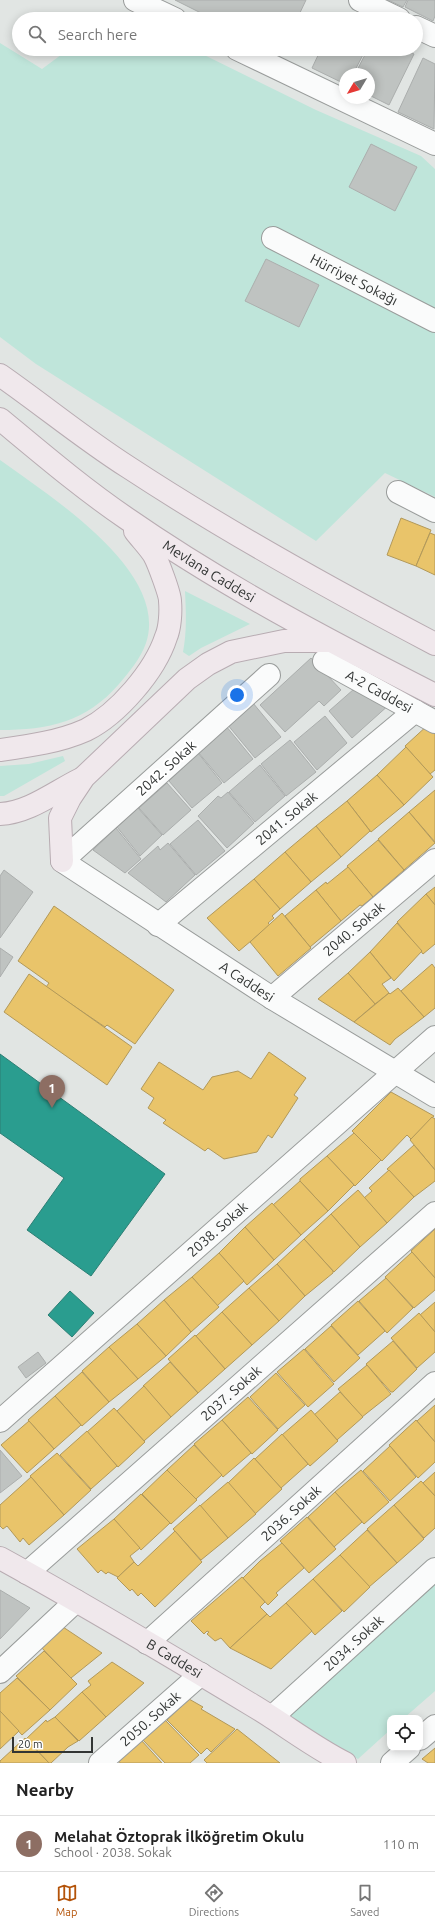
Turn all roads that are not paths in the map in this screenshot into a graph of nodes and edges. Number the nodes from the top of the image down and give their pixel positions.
1 (135, 0) edge
2 (360, 0) edge
3 (160, 12) edge
4 (385, 12) edge
5 (423, 30) edge
6 (435, 36) edge
7 (252, 56) edge
8 (435, 144) edge
9 (273, 238) dead end
10 (435, 321) edge
11 (0, 375) edge
12 (0, 419) edge
13 (398, 492) dead end
14 (435, 511) edge
15 (125, 518) junction
16 (435, 644) edge
17 (327, 651) junction
18 (269, 675) dead end
19 (435, 695) edge
20 (415, 711) junction
21 (435, 722) edge
22 (0, 750) edge
23 (84, 777) junction
24 (0, 814) edge
25 (435, 860) edge
26 (62, 862) junction
27 (158, 924) junction
28 (272, 998) junction
29 (435, 1037) edge
30 (397, 1072) junction
31 (435, 1096) edge
32 (435, 1213) edge
33 (435, 1383) edge
34 (0, 1421) edge
35 (0, 1558) edge
36 (435, 1568) edge
37 (27, 1573) junction
38 (76, 1601) junction
39 (146, 1643) junction
40 (0, 1672) edge
41 (201, 1674) junction
42 (272, 1717) junction
43 (435, 1726) edge
44 (423, 1736) edge
45 (406, 1751) edge
46 (332, 1760) edge
47 (100, 1763) edge
48 (392, 1763) edge

1 - 3 street
2 - 4 street
5 - 6 street
7 - 8 street
9 - 10 street, Hürriyet Sokağı
11 - 16 main road
12 - 15 main road, Mevlana Caddesi
13 - 14 street
15 - 17 main road, Mevlana Caddesi
15 - 22 main road
17 - 19 main road, Mevlana Caddesi
17 - 20 street, A-2 Caddesi
17 - 23 main road
18 - 26 street, 2042. Sokak
20 - 21 street, A-2 Caddesi
20 - 27 street, 2041. Sokak
23 - 24 main road
23 - 26 main road
25 - 28 street, 2040. Sokak
26 - 27 street, A Caddesi
27 - 28 street, A Caddesi
28 - 30 street, A Caddesi
29 - 30 street, 2038. Sokak
30 - 31 street, A Caddesi
30 - 34 street, 2038. Sokak
32 - 37 street, 2037. Sokak
33 - 39 street, 2036. Sokak
35 - 37 main road, B Caddesi
36 - 42 street, 2034. Sokak
37 - 38 main road, B Caddesi
38 - 39 main road, B Caddesi
38 - 40 street
39 - 41 main road, B Caddesi
41 - 42 main road, B Caddesi
41 - 47 street, 2050. Sokak
42 - 46 main road, B Caddesi
43 - 44 street
45 - 48 street

